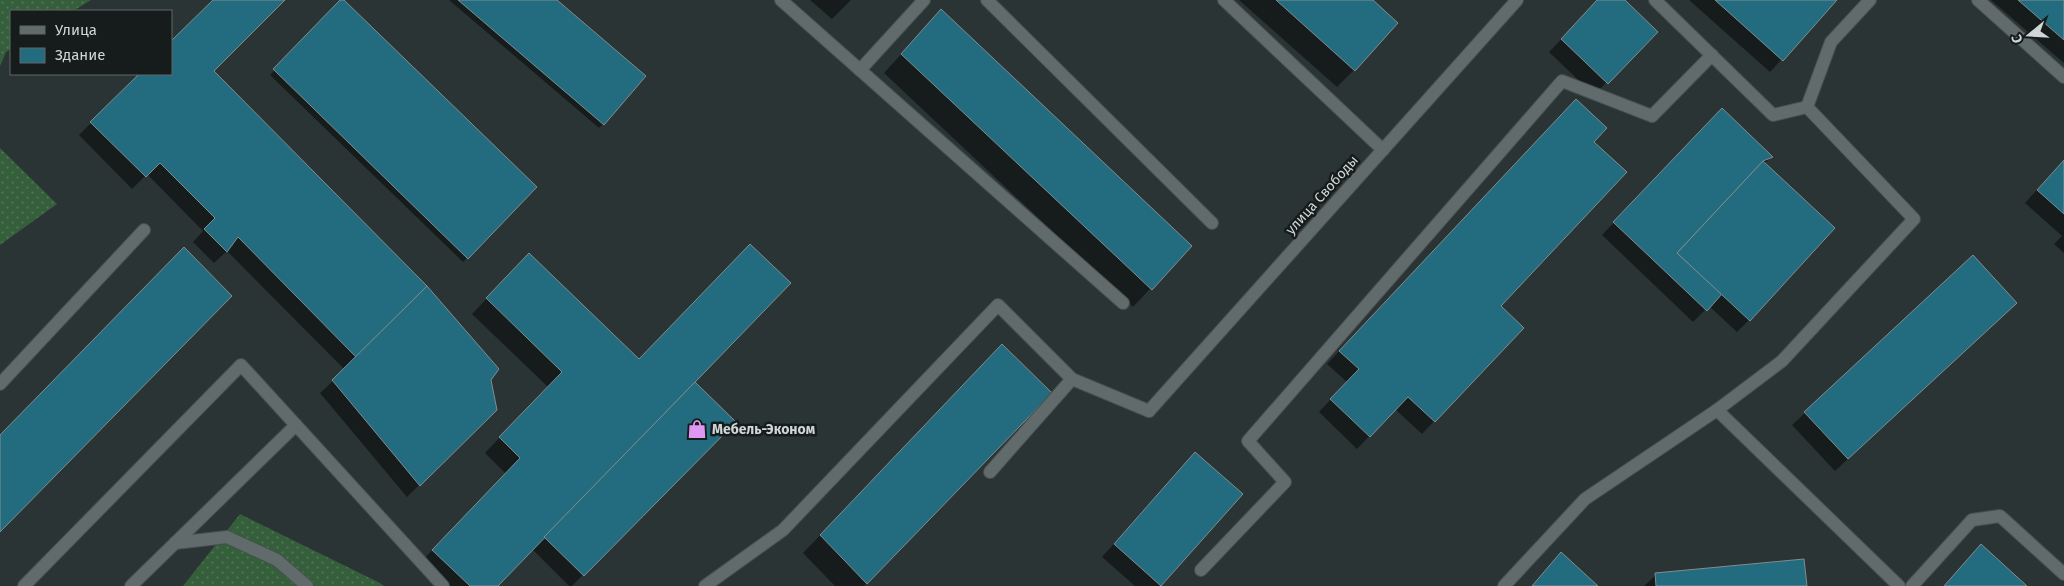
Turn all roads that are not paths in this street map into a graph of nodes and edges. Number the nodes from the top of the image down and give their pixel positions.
1 (781, 0) edge
2 (924, 0) edge
3 (987, 0) edge
4 (1224, 0) edge
5 (1517, 0) edge
6 (1655, 0) edge
7 (1870, 0) edge
8 (1978, 0) edge
9 (1712, 55) junction
10 (860, 70) junction
11 (2064, 76) edge
12 (1807, 107) junction
13 (1382, 150) junction
14 (1212, 223) dead end
15 (144, 230) dead end
16 (1123, 303) dead end
17 (1072, 379) junction
18 (0, 384) edge
19 (1717, 410) junction
20 (296, 425) junction
21 (990, 472) dead end
22 (175, 543) junction
23 (1201, 570) dead end
24 (2064, 574) edge
25 (24, 586) edge
26 (131, 586) edge
27 (308, 586) edge
28 (443, 586) edge
29 (705, 586) edge
30 (1504, 586) edge
31 (1899, 586) edge
32 (1912, 586) edge

1 - 10 street
2 - 10 street
3 - 14 street
4 - 13 street
5 - 13 street, улица Свободы
6 - 9 street
7 - 12 street
8 - 11 street
9 - 12 street
9 - 23 street
10 - 16 street
12 - 19 street
13 - 17 street, улица Свободы
15 - 18 street
17 - 21 street
17 - 29 street
19 - 30 street
19 - 31 street
20 - 22 street
20 - 25 street
20 - 28 street
22 - 26 street
22 - 27 street
24 - 32 street

